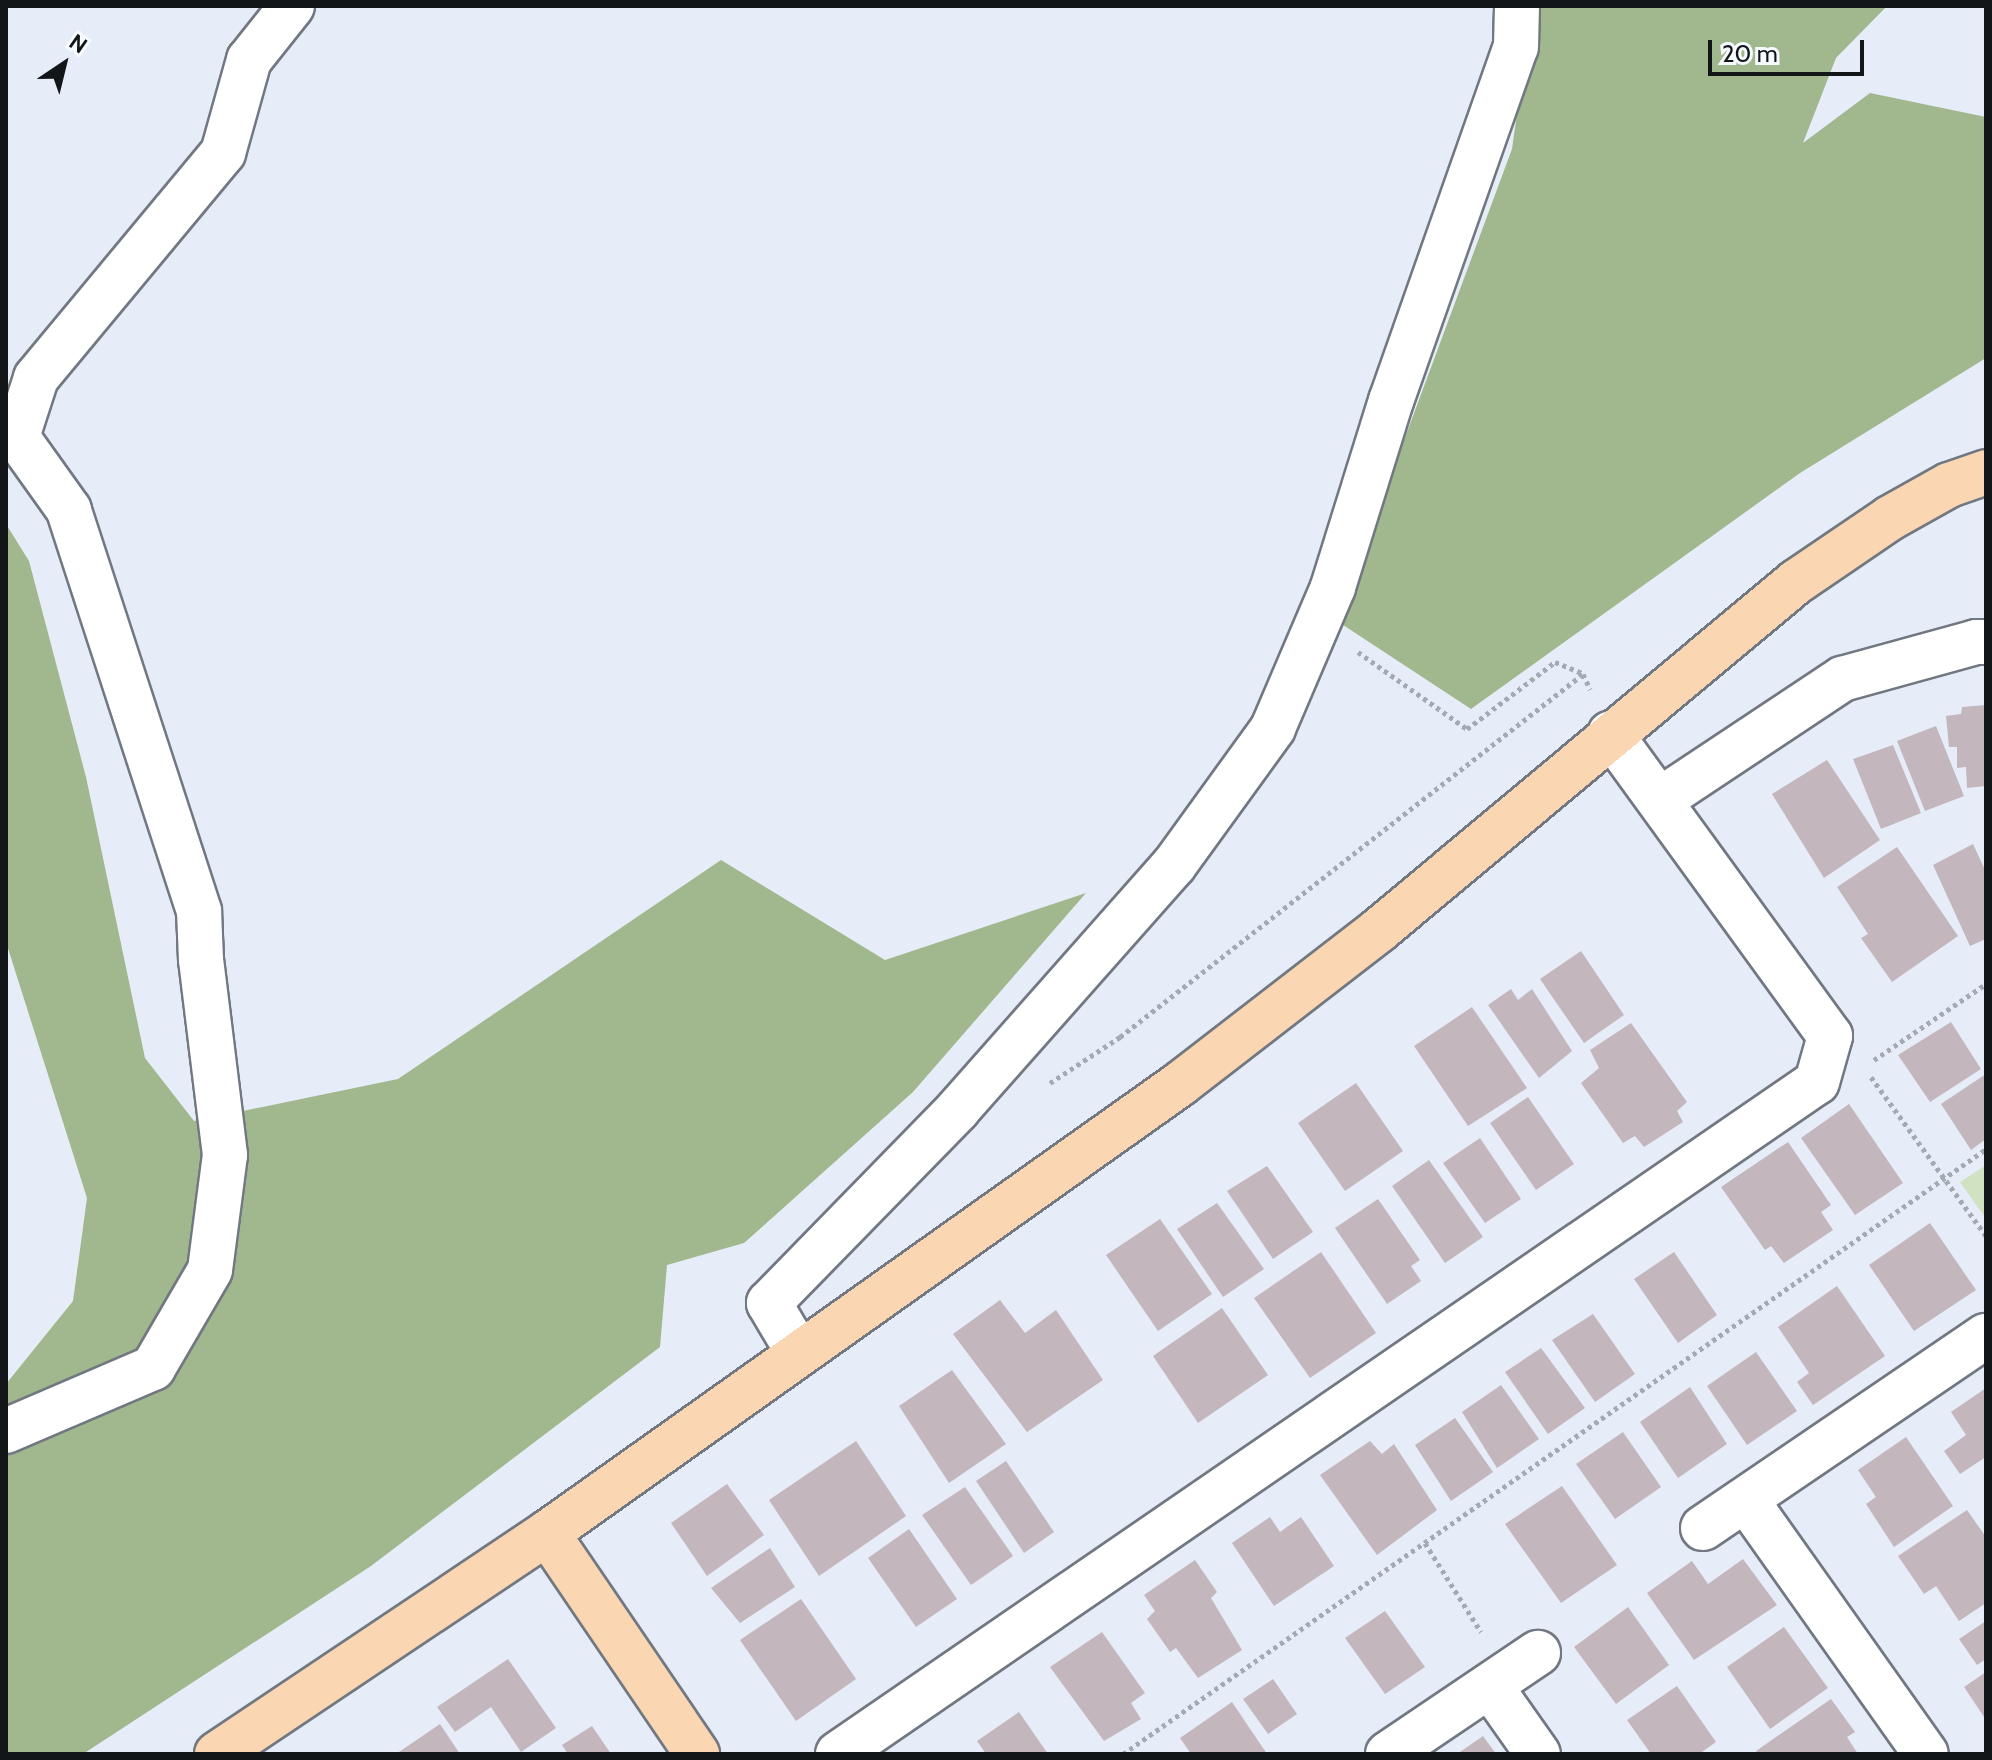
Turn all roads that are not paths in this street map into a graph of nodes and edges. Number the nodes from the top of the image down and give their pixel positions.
1 (292, 6) edge
2 (1517, 6) edge
3 (1986, 472) edge
4 (1986, 642) edge
5 (1610, 733) junction
6 (1660, 800) junction
7 (1986, 1336) edge
8 (798, 1352) junction
9 (6, 1431) edge
10 (1746, 1500) junction
11 (1703, 1528) dead end
12 (547, 1533) junction
13 (217, 1754) edge
14 (697, 1754) edge
15 (838, 1754) edge
16 (1388, 1754) edge
17 (1538, 1754) edge
18 (1926, 1754) edge

1 - 9 street
2 - 8 street
3 - 5 street
4 - 6 street
5 - 6 street
5 - 8 street
6 - 15 street
7 - 10 street
8 - 12 street
10 - 11 street
10 - 18 street
12 - 13 street
12 - 14 street
16 - 17 street

